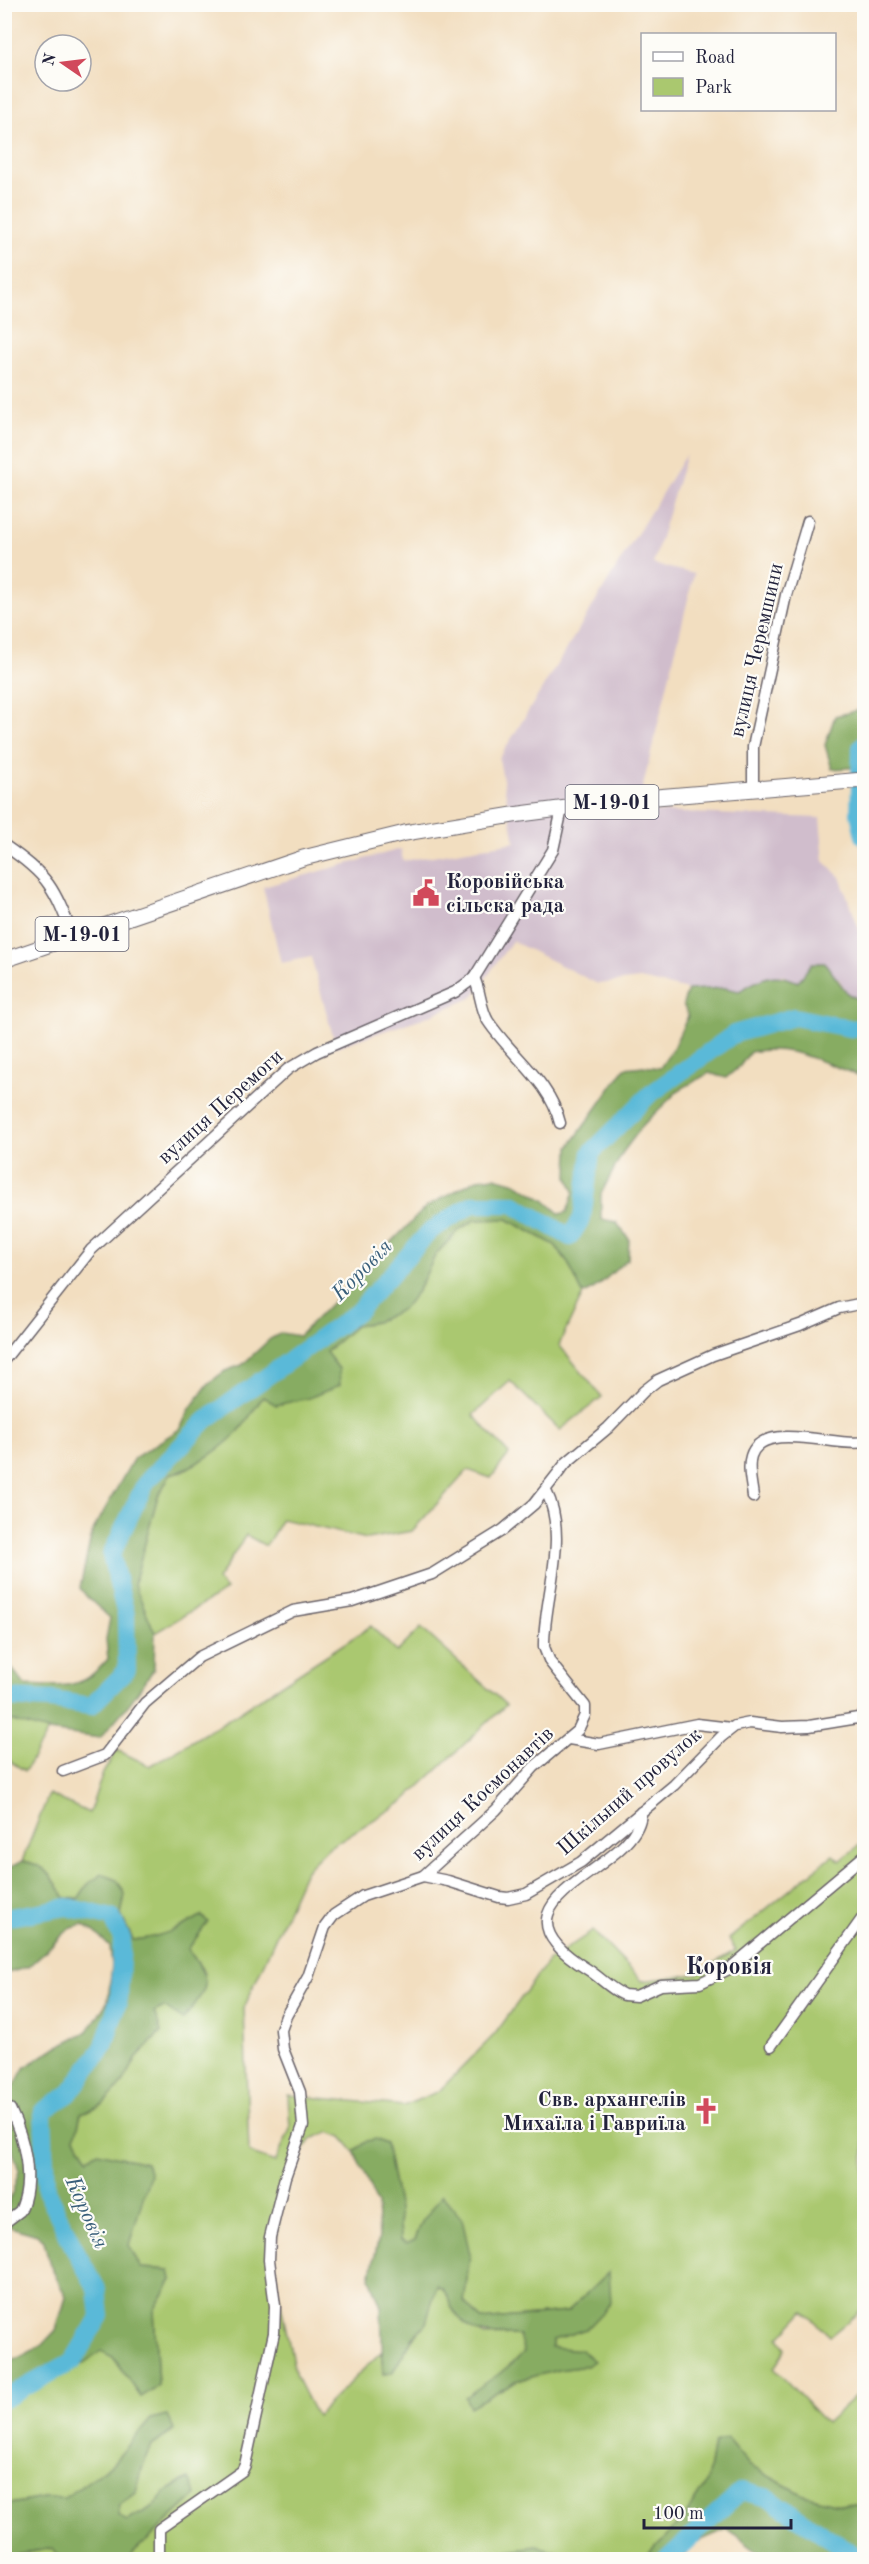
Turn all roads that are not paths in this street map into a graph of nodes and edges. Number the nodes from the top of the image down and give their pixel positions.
1 (808, 521) dead end
2 (864, 780) edge
3 (753, 789) junction
4 (562, 809) junction
5 (4, 845) edge
6 (73, 937) junction
7 (4, 960) edge
8 (474, 978) junction
9 (560, 1123) dead end
10 (864, 1303) edge
11 (4, 1360) edge
12 (864, 1442) edge
13 (546, 1491) junction
14 (753, 1497) dead end
15 (864, 1717) edge
16 (731, 1728) junction
17 (569, 1739) junction
18 (63, 1771) dead end
19 (641, 1812) junction
20 (864, 1856) edge
21 (423, 1876) junction
22 (864, 1916) edge
23 (771, 2046) dead end
24 (10, 2109) dead end
25 (4, 2223) edge
26 (159, 2559) edge

1 - 3 street, вулиця Черемшини
2 - 3 main road, М-19-01
3 - 4 main road, М-19-01
4 - 6 main road, М-19-01
4 - 8 street, вулиця Перемоги
5 - 6 street
6 - 7 main road, М-19-01
8 - 9 street
8 - 11 street, вулиця Перемоги
10 - 13 street
12 - 14 street
13 - 17 street, вулиця Космонавтів
13 - 18 street
15 - 16 street, Шкільний провулок
16 - 17 street
16 - 19 street, Шкільний провулок
17 - 21 street, вулиця Космонавтів
19 - 20 street
19 - 21 street, Шкільний провулок
21 - 26 street, вулиця Космонавтів
22 - 23 street
24 - 25 street

